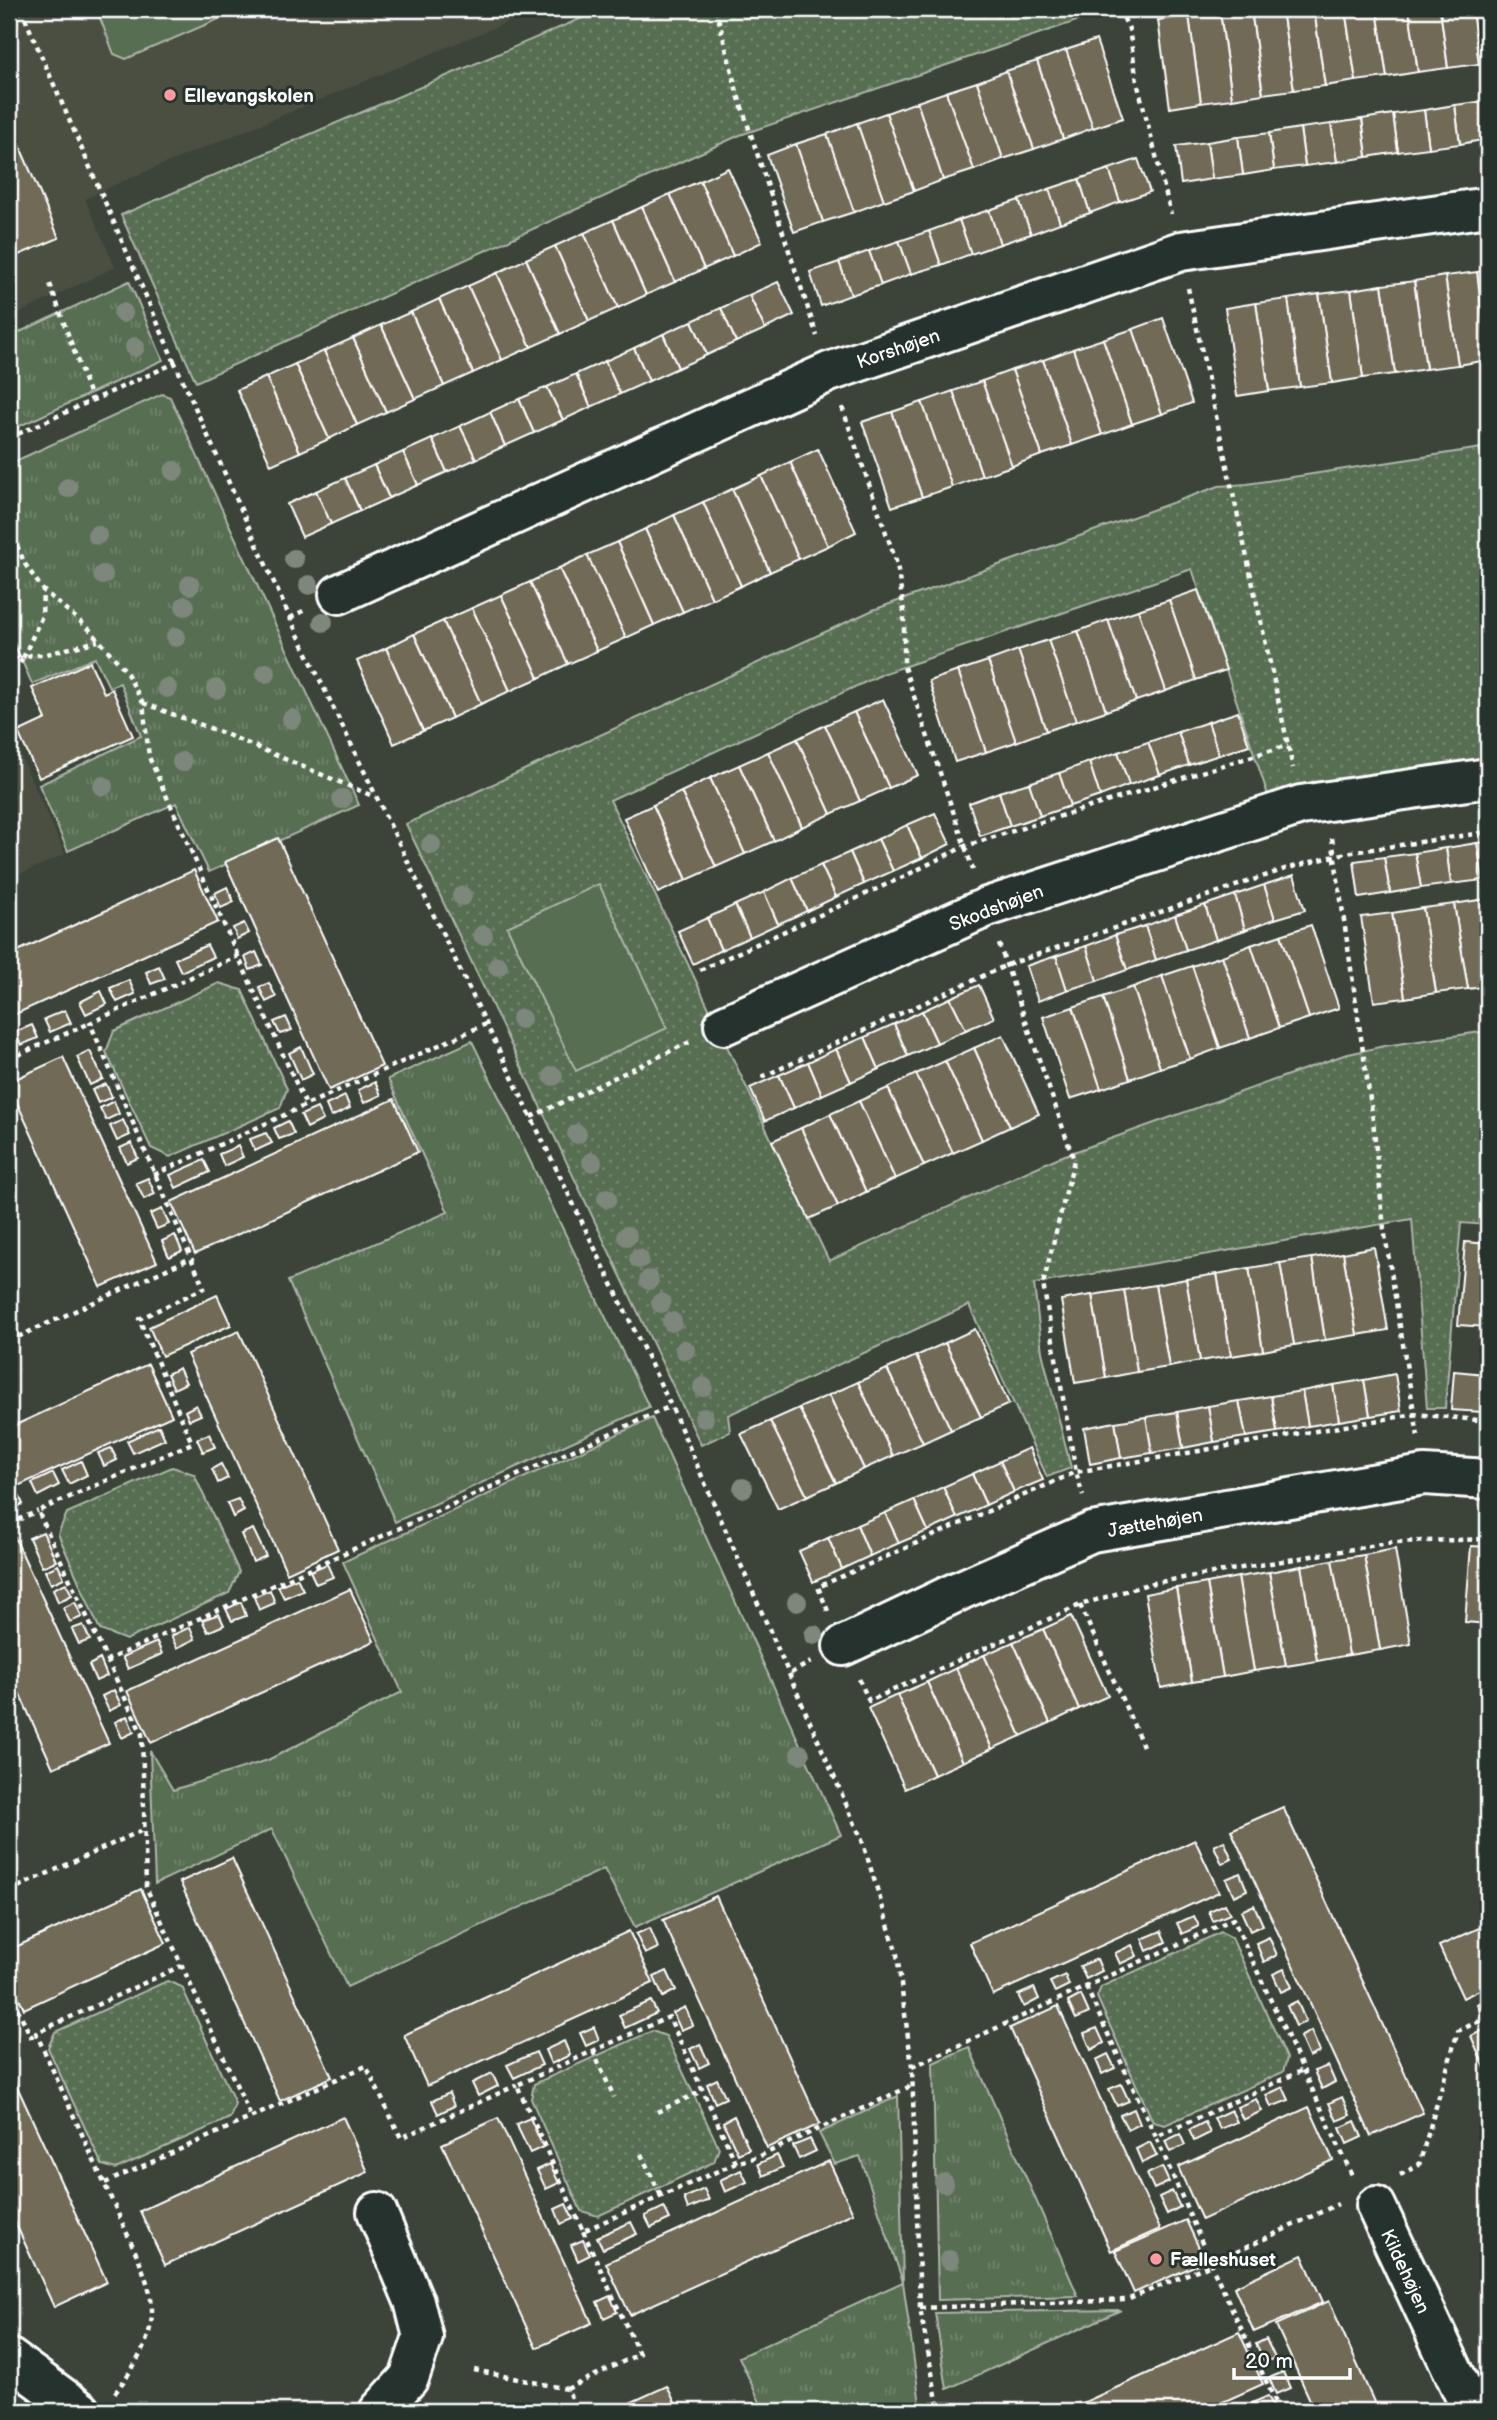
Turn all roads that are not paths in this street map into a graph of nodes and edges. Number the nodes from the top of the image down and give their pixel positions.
1 (1488, 207) edge
2 (339, 594) dead end
3 (1488, 778) edge
4 (724, 1025) road end
5 (1488, 1479) edge
6 (843, 1646) road end
7 (1366, 2194) road end
8 (377, 2212) dead end
9 (9, 2358) edge
10 (95, 2406) edge
11 (379, 2411) edge
12 (1472, 2411) edge

1 - 2 street, Korshøjen
3 - 4 street, Skodshøjen
5 - 6 street, Jættehøjen
7 - 12 street, Kildehøjen
8 - 11 street
9 - 10 street

